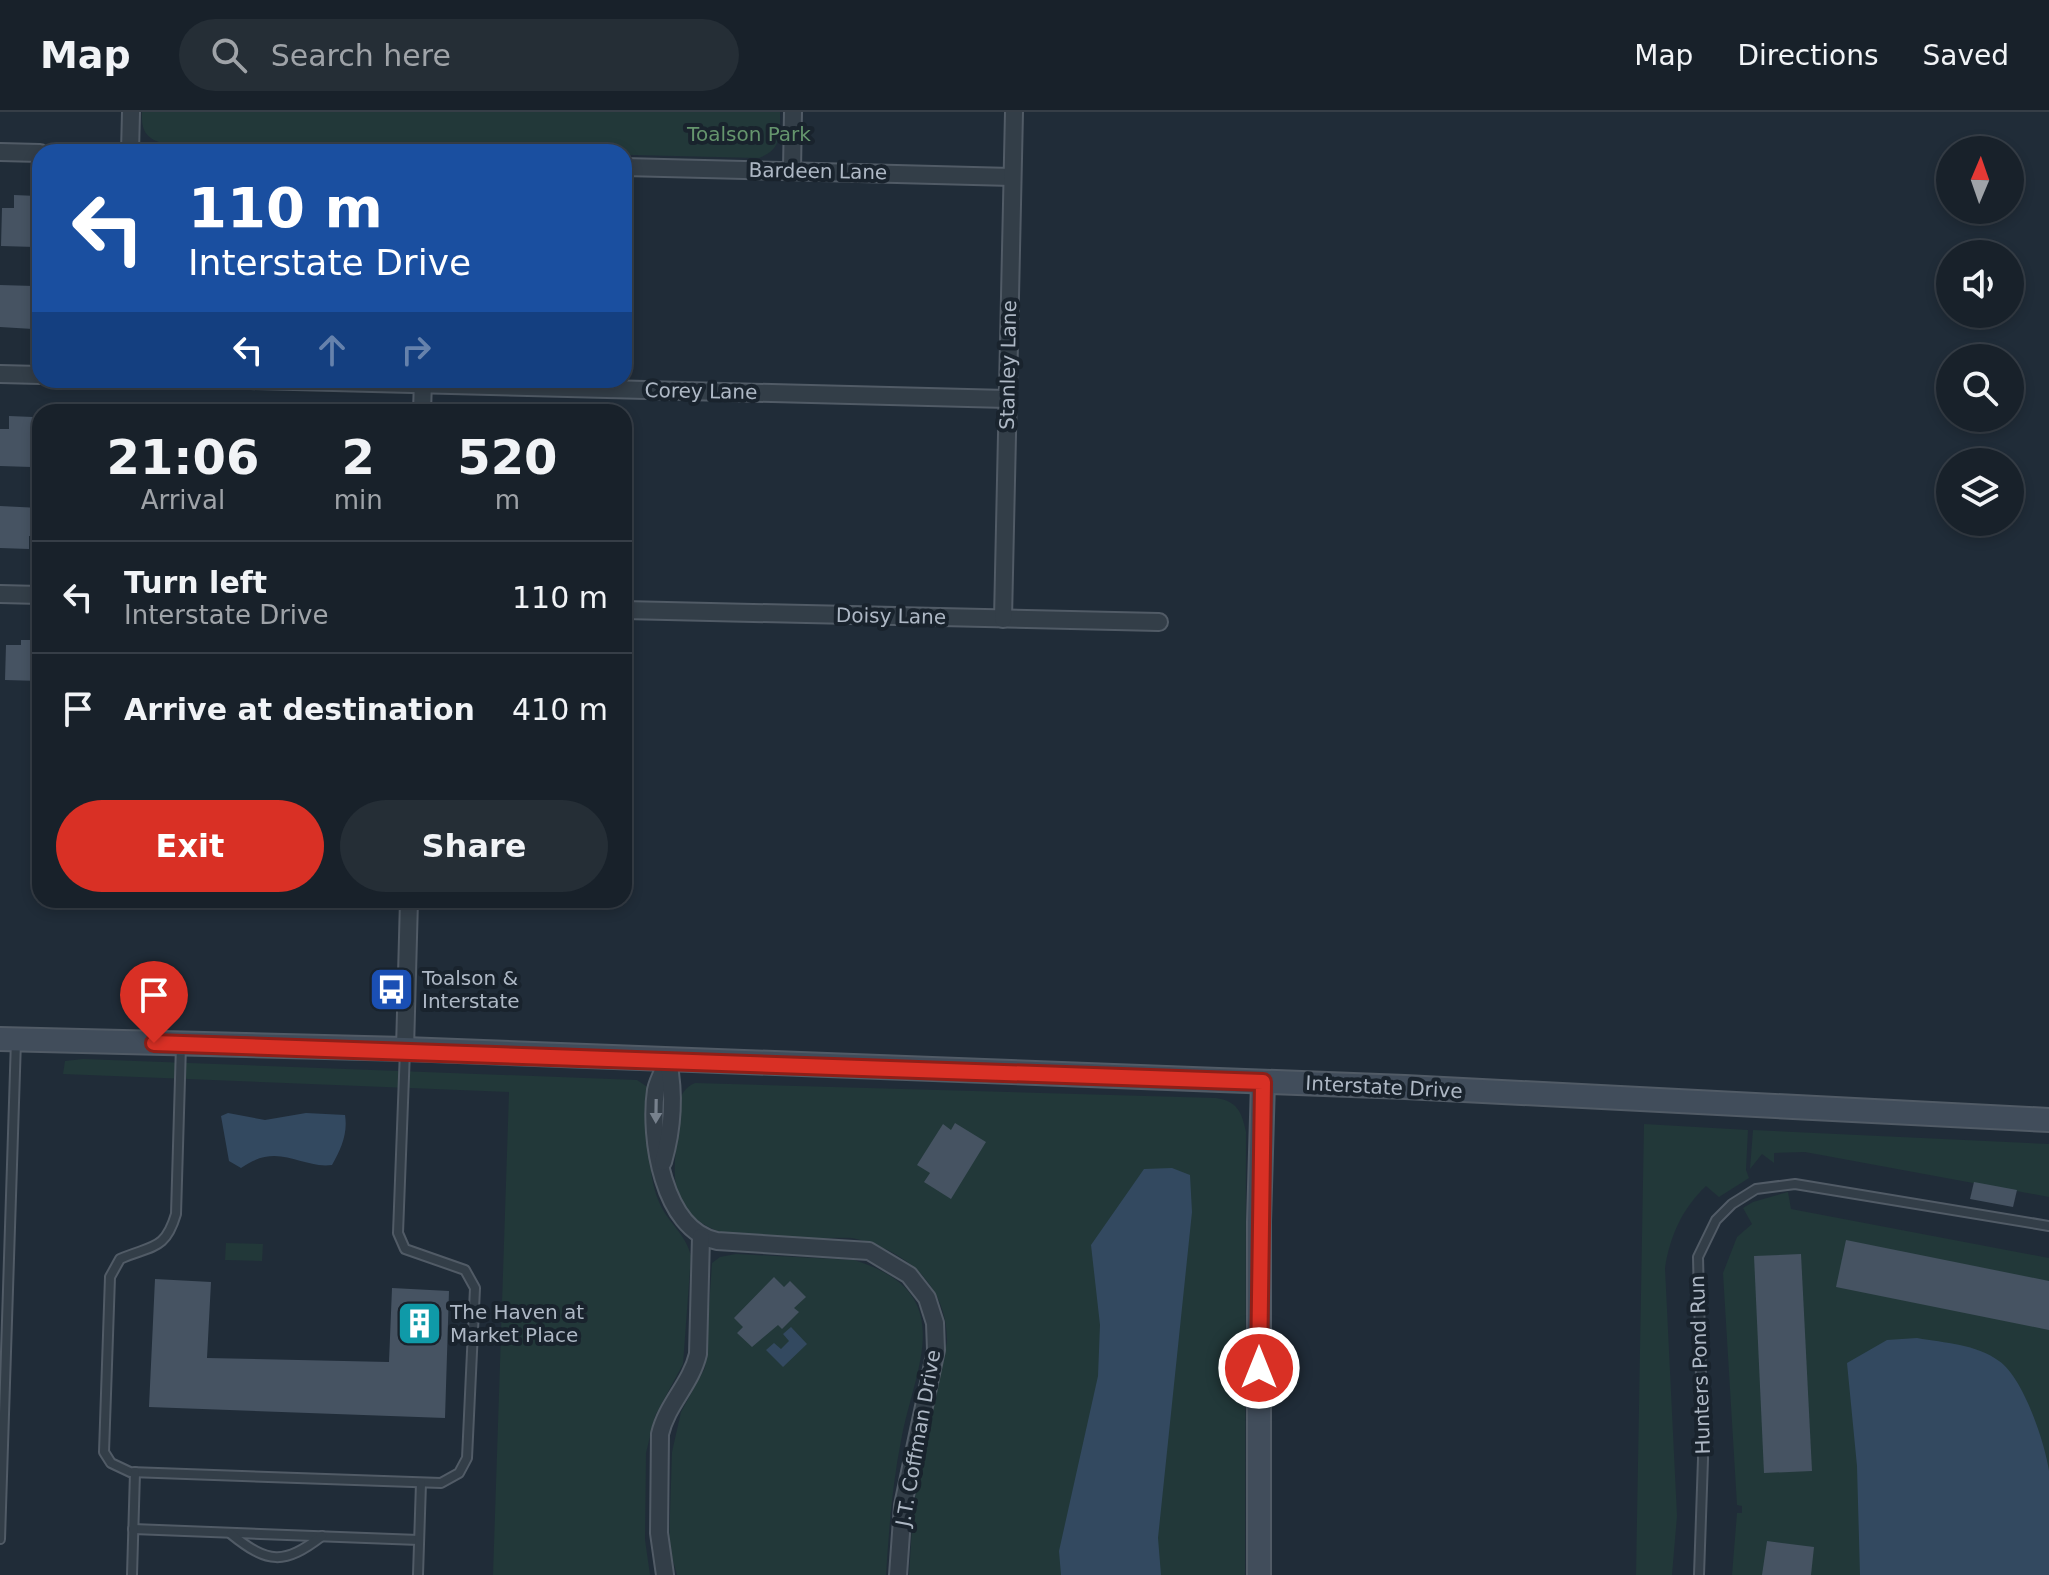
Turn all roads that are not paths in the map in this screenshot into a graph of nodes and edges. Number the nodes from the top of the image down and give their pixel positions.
1 (131, 112) edge
2 (793, 112) edge
3 (1014, 112) edge
4 (130, 144) edge
5 (0, 152) edge
6 (32, 153) edge
7 (632, 167) edge
8 (792, 170) junction
9 (1012, 177) junction
10 (0, 374) edge
11 (32, 375) edge
12 (629, 388) edge
13 (1007, 399) junction
14 (0, 594) edge
15 (32, 595) edge
16 (632, 610) edge
17 (1003, 619) junction
18 (1159, 622) dead end
19 (409, 908) edge
20 (8, 1039) edge
21 (181, 1044) junction
22 (405, 1049) junction
23 (668, 1061) junction
24 (1263, 1082) junction
25 (2049, 1120) edge
26 (2049, 1226) edge
27 (701, 1237) junction
28 (3, 1370) edge
29 (135, 1472) junction
30 (421, 1483) junction
31 (133, 1529) junction
32 (230, 1533) junction
33 (322, 1536) junction
34 (0, 1539) edge
35 (419, 1540) junction
36 (132, 1575) edge
37 (418, 1575) edge
38 (665, 1575) edge
39 (898, 1575) edge
40 (1259, 1575) edge
41 (1699, 1575) edge

1 - 4 street
2 - 8 street
3 - 9 street, Stanley Lane
5 - 6 street
7 - 8 street, Bardeen Lane
8 - 9 street, Bardeen Lane
9 - 13 street, Stanley Lane
10 - 11 street
12 - 13 street, Corey Lane
13 - 17 street, Stanley Lane
14 - 15 street
16 - 17 street, Doisy Lane
17 - 18 street, Doisy Lane
19 - 22 street
20 - 21 main road, Interstate Drive
20 - 28 lane
21 - 22 main road, Interstate Drive
21 - 29 lane
22 - 23 main road, Interstate Drive
22 - 30 lane
23 - 24 main road, Interstate Drive
23 - 27 street
24 - 25 main road, Interstate Drive
24 - 40 main road
26 - 41 lane, Hunters Pond Run
27 - 38 street
27 - 39 street, J.T. Coffman Drive
28 - 34 lane
29 - 30 lane
29 - 31 lane
30 - 35 lane
31 - 32 lane
31 - 36 lane
32 - 33 lane
32 - 33 lane
33 - 35 lane
35 - 37 lane

